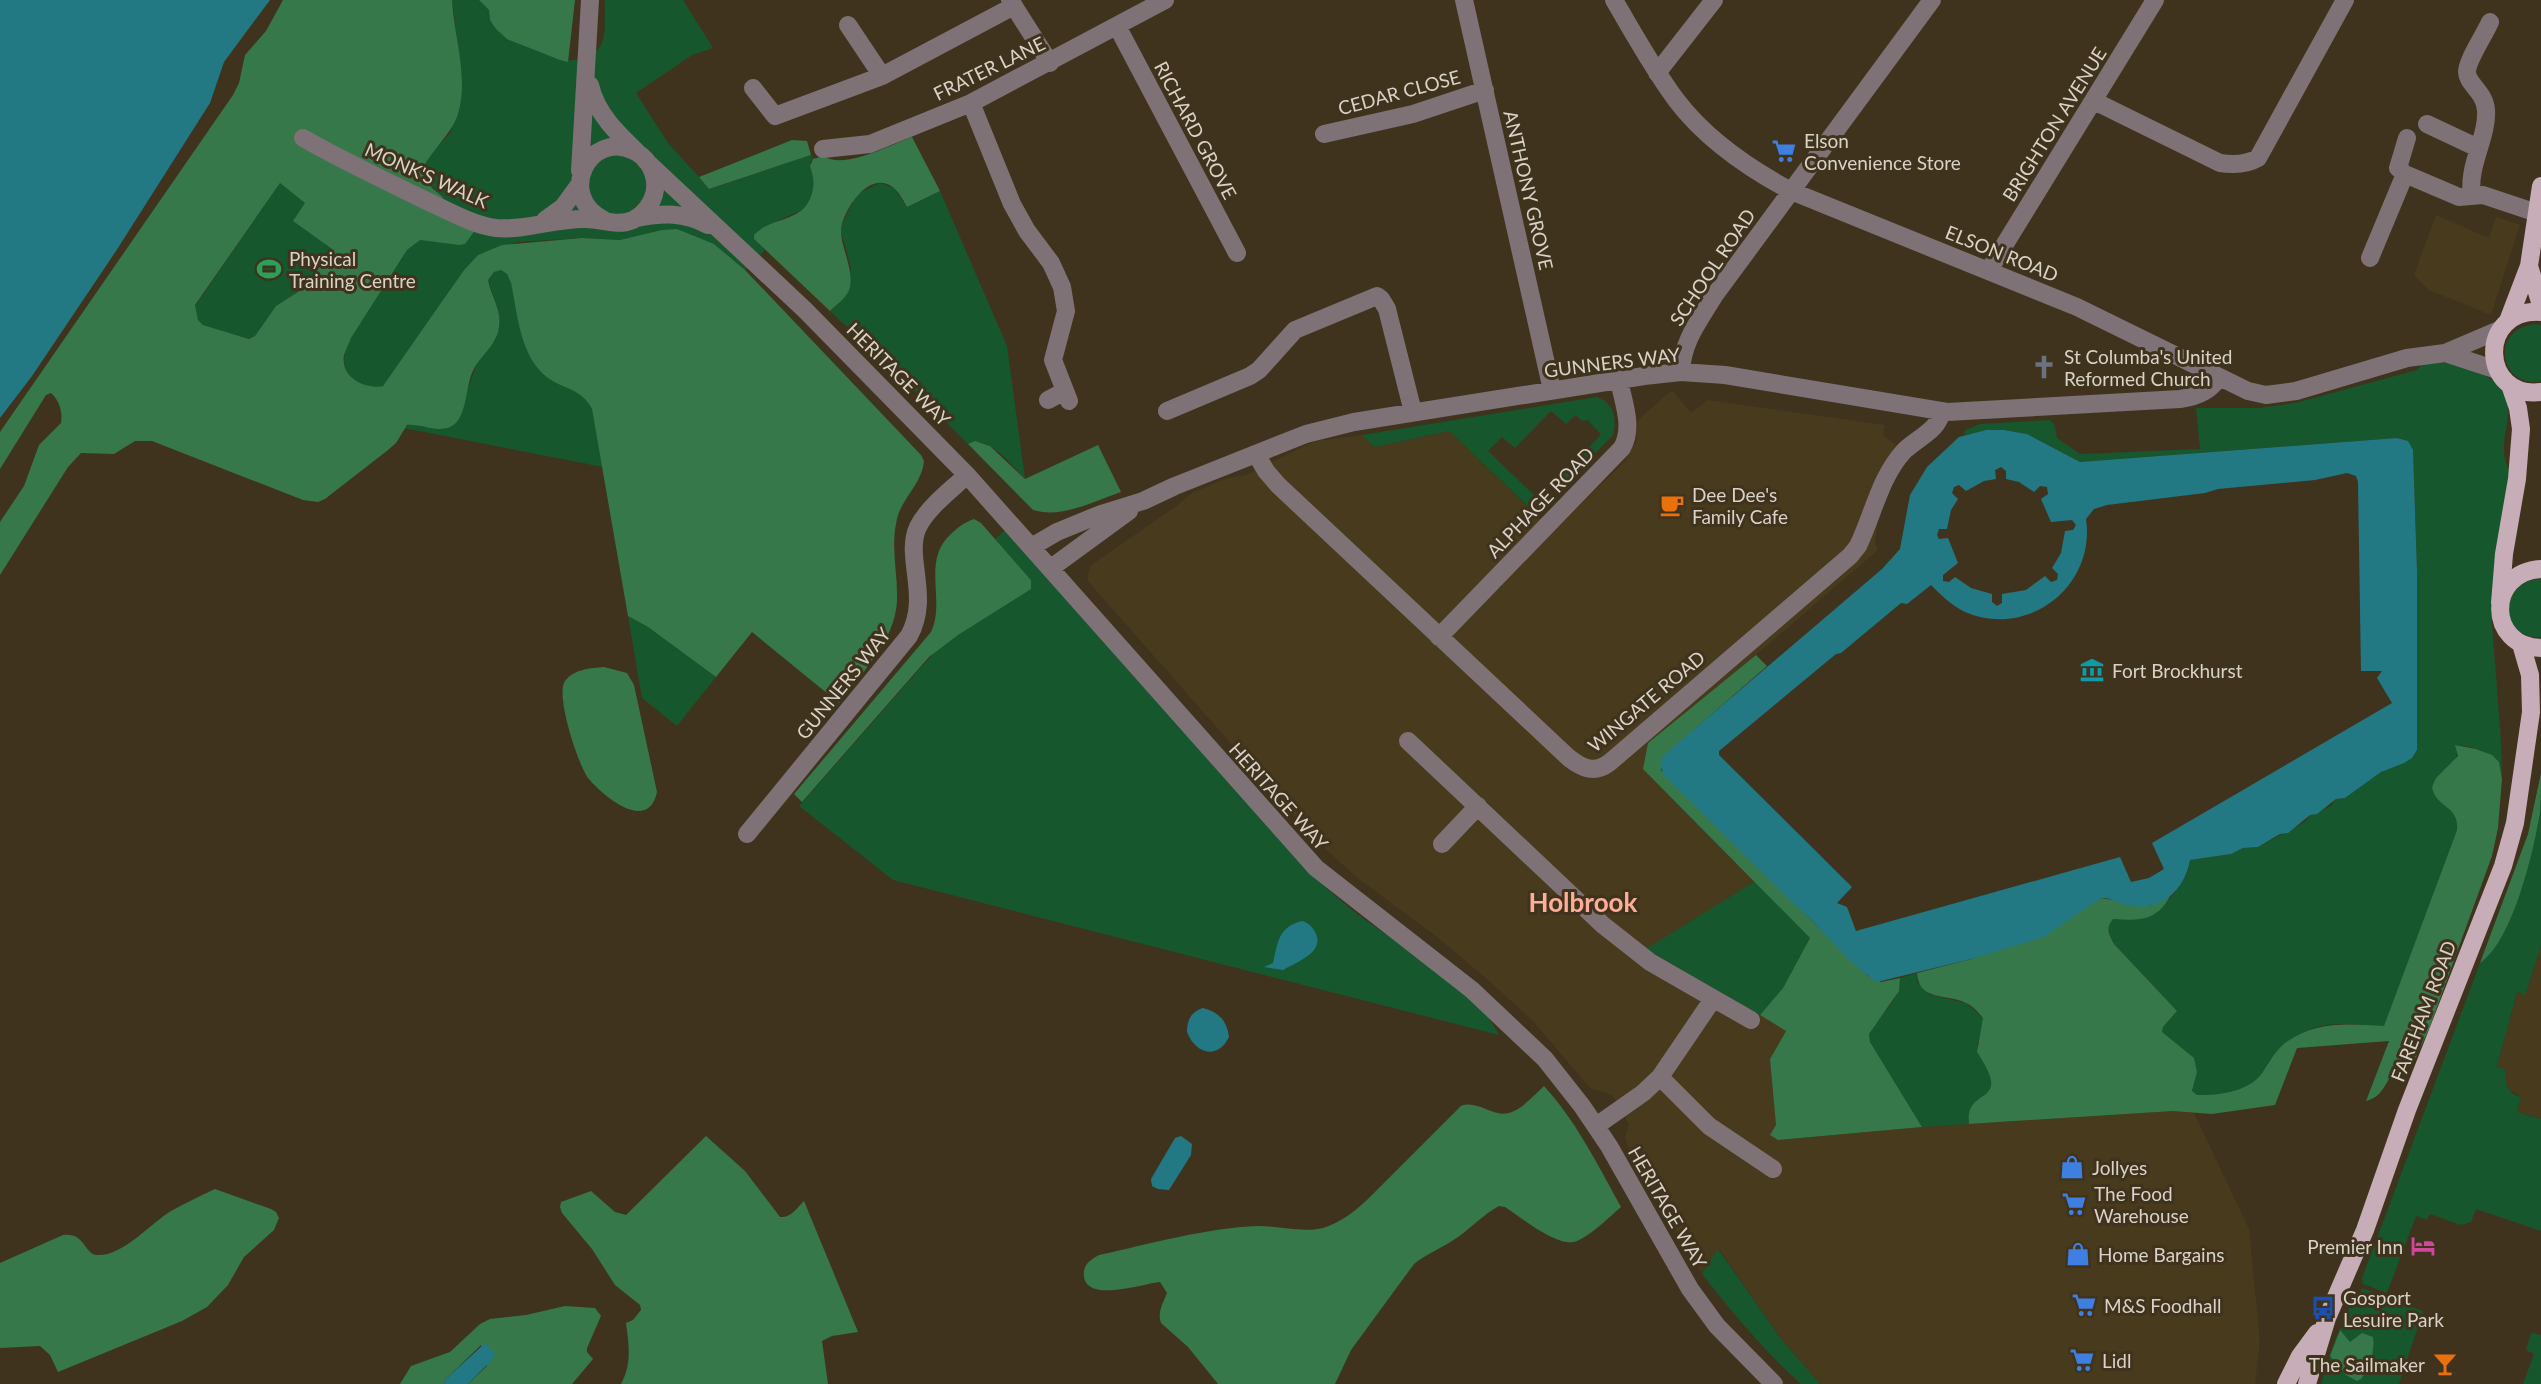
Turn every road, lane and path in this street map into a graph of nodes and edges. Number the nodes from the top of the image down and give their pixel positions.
1 (590, 0) edge
2 (1165, 0) edge
3 (1464, 0) edge
4 (1614, 0) edge
5 (1714, 0) edge
6 (1932, 0) edge
7 (2154, 0) edge
8 (2345, 0) edge
9 (1012, 3) edge
10 (2490, 22) dead end
11 (848, 25) dead end
12 (1117, 26) junction
13 (1050, 63) junction
14 (1657, 73) junction
15 (587, 75) junction
16 (882, 76) junction
17 (753, 88) dead end
18 (1485, 90) junction
19 (2094, 101) junction
20 (971, 103) junction
21 (2427, 124) dead end
22 (1324, 134) dead end
23 (303, 138) dead end
24 (2407, 138) dead end
25 (2478, 148) junction
26 (823, 149) dead end
27 (643, 158) junction
28 (2405, 174) junction
29 (580, 181) junction
30 (2541, 186) edge
31 (1791, 191) junction
32 (2472, 196) junction
33 (2537, 213) junction
34 (634, 219) junction
35 (604, 220) junction
36 (539, 223) junction
37 (734, 243) junction
38 (1237, 253) dead end
39 (2370, 258) dead end
40 (2529, 266) junction
41 (1989, 270) junction
42 (2541, 305) edge
43 (2541, 313) edge
44 (2504, 326) junction
45 (2445, 353) junction
46 (2497, 370) junction
47 (1681, 372) junction
48 (2218, 378) junction
49 (1619, 380) junction
50 (2510, 385) junction
51 (1552, 390) junction
52 (2541, 392) edge
53 (1048, 400) dead end
54 (1167, 411) dead end
55 (1413, 412) junction
56 (1941, 412) junction
57 (1256, 454) junction
58 (967, 475) junction
59 (1143, 501) junction
60 (1033, 546) junction
61 (1051, 568) junction
62 (2541, 569) edge
63 (2500, 603) junction
64 (1439, 637) junction
65 (2521, 644) junction
66 (2541, 648) edge
67 (2541, 683) edge
68 (2531, 712) junction
69 (1408, 741) dead end
70 (1478, 806) junction
71 (747, 834) dead end
72 (1442, 844) dead end
73 (1713, 999) junction
74 (1751, 1020) dead end
75 (1660, 1077) junction
76 (1596, 1126) junction
77 (1773, 1169) dead end
78 (2327, 1318) junction
79 (2317, 1347) junction
80 (1774, 1384) edge
81 (2286, 1384) edge
82 (2299, 1384) edge
83 (2307, 1384) edge

1 - 15 street, HERITAGE WAY
2 - 12 street, FRATER LANE
3 - 18 street, ANTHONY GROVE
4 - 14 street, ELSON ROAD
5 - 14 street
6 - 31 street, SCHOOL ROAD
7 - 19 street, BRIGHTON AVENUE
8 - 19 street
9 - 13 street
9 - 16 street
10 - 25 street
11 - 16 street
12 - 13 street, FRATER LANE
12 - 38 street, RICHARD GROVE
13 - 20 street, FRATER LANE
14 - 31 street, ELSON ROAD
15 - 27 street, HERITAGE WAY
15 - 29 street, HERITAGE WAY
16 - 17 street
18 - 22 street, CEDAR CLOSE
18 - 51 street, ANTHONY GROVE
19 - 41 street, BRIGHTON AVENUE
20 - 26 street, FRATER LANE
20 - 53 street
21 - 25 street
23 - 36 street, MONK'S WALK
24 - 28 street
25 - 32 street
27 - 29 street
27 - 34 street
27 - 37 street, HERITAGE WAY
28 - 32 street
28 - 39 street
29 - 35 street
29 - 36 street
30 - 33 main road
31 - 41 street, ELSON ROAD
31 - 47 street, SCHOOL ROAD
32 - 33 street
33 - 40 main road
34 - 35 street
34 - 37 street, HERITAGE WAY
35 - 36 street, MONK'S WALK
37 - 58 street, HERITAGE WAY
40 - 42 main road
40 - 44 main road
41 - 48 street, ELSON ROAD
43 - 44 main road
44 - 45 street, ELSON ROAD
44 - 46 main road
45 - 46 street, ELSON ROAD
45 - 48 street, ELSON ROAD
46 - 50 main road
47 - 49 street, GUNNERS WAY
47 - 56 street, GUNNERS WAY
48 - 56 street, GUNNERS WAY
49 - 51 street, GUNNERS WAY
49 - 64 street, ALPHAGE ROAD
50 - 52 main road
50 - 63 main road
51 - 55 street, GUNNERS WAY
54 - 55 street
55 - 57 street, GUNNERS WAY
56 - 64 street, WINGATE ROAD
57 - 59 street, GUNNERS WAY
57 - 64 street, WINGATE ROAD
58 - 60 street, HERITAGE WAY
58 - 71 street, GUNNERS WAY
59 - 60 street, GUNNERS WAY
59 - 61 street, GUNNERS WAY
60 - 61 street, HERITAGE WAY
61 - 76 street, HERITAGE WAY
62 - 63 main road
63 - 65 main road
65 - 66 main road
65 - 68 main road, FAREHAM ROAD
67 - 68 main road, FAREHAM ROAD
68 - 78 main road, FAREHAM ROAD
69 - 70 street
70 - 72 street
70 - 73 street
73 - 74 street
73 - 75 street
75 - 76 street
75 - 77 street
76 - 80 street, HERITAGE WAY
78 - 79 main road, FAREHAM ROAD
78 - 81 main road, FAREHAM ROAD
79 - 82 main road
79 - 83 main road, FAREHAM ROAD

